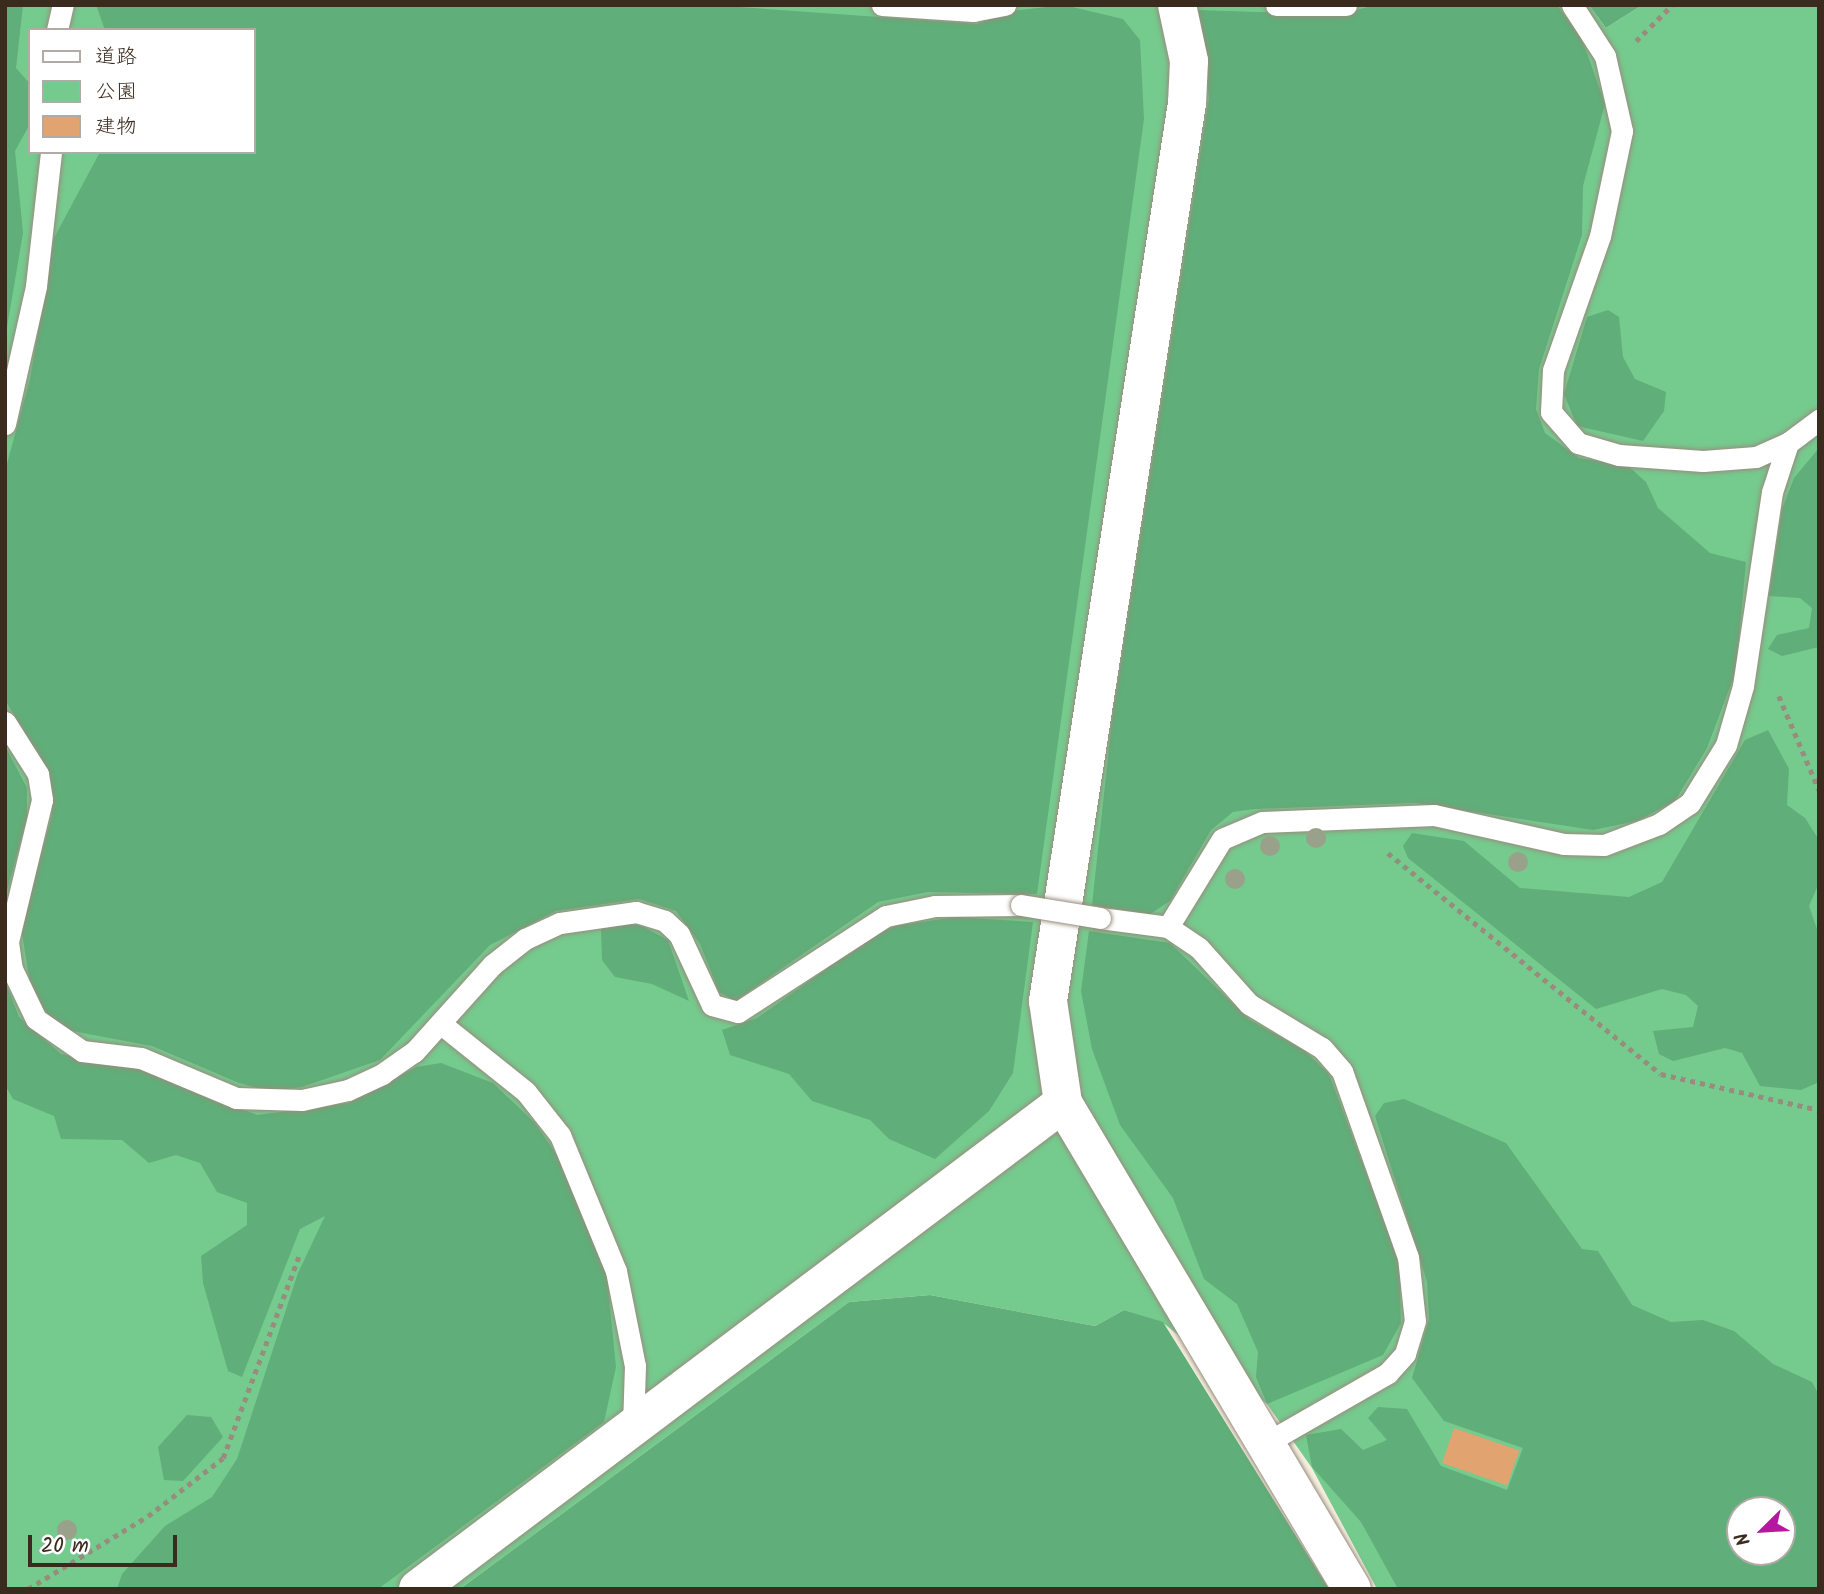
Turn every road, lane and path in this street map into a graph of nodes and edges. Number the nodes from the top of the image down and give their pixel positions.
1 (63, 5) edge
2 (882, 5) edge
3 (1005, 5) edge
4 (1177, 5) edge
5 (1276, 5) edge
6 (1346, 5) edge
7 (1572, 5) edge
8 (1672, 5) edge
9 (57, 28) edge
10 (1605, 56) junction
11 (51, 154) edge
12 (1819, 420) edge
13 (5, 424) edge
14 (1788, 443) junction
15 (1749, 643) junction
16 (5, 722) edge
17 (1819, 790) edge
18 (1362, 818) junction
19 (1168, 927) junction
20 (440, 1023) junction
21 (1063, 1103) junction
22 (1819, 1110) edge
23 (300, 1253) dead end
24 (633, 1427) junction
25 (1266, 1443) junction
26 (28, 1589) edge
27 (418, 1589) edge
28 (1352, 1589) edge

1 - 9 lane
2 - 3 lane
4 - 21 street
5 - 6 lane
7 - 10 lane
8 - 10 path
10 - 14 lane
11 - 13 lane
12 - 14 lane
14 - 15 lane
15 - 17 path
15 - 18 lane
16 - 20 lane
18 - 19 lane
18 - 22 path
19 - 20 lane, bridge
19 - 25 lane
20 - 24 lane
21 - 24 street
21 - 25 street
23 - 26 path
24 - 27 street
25 - 28 street

